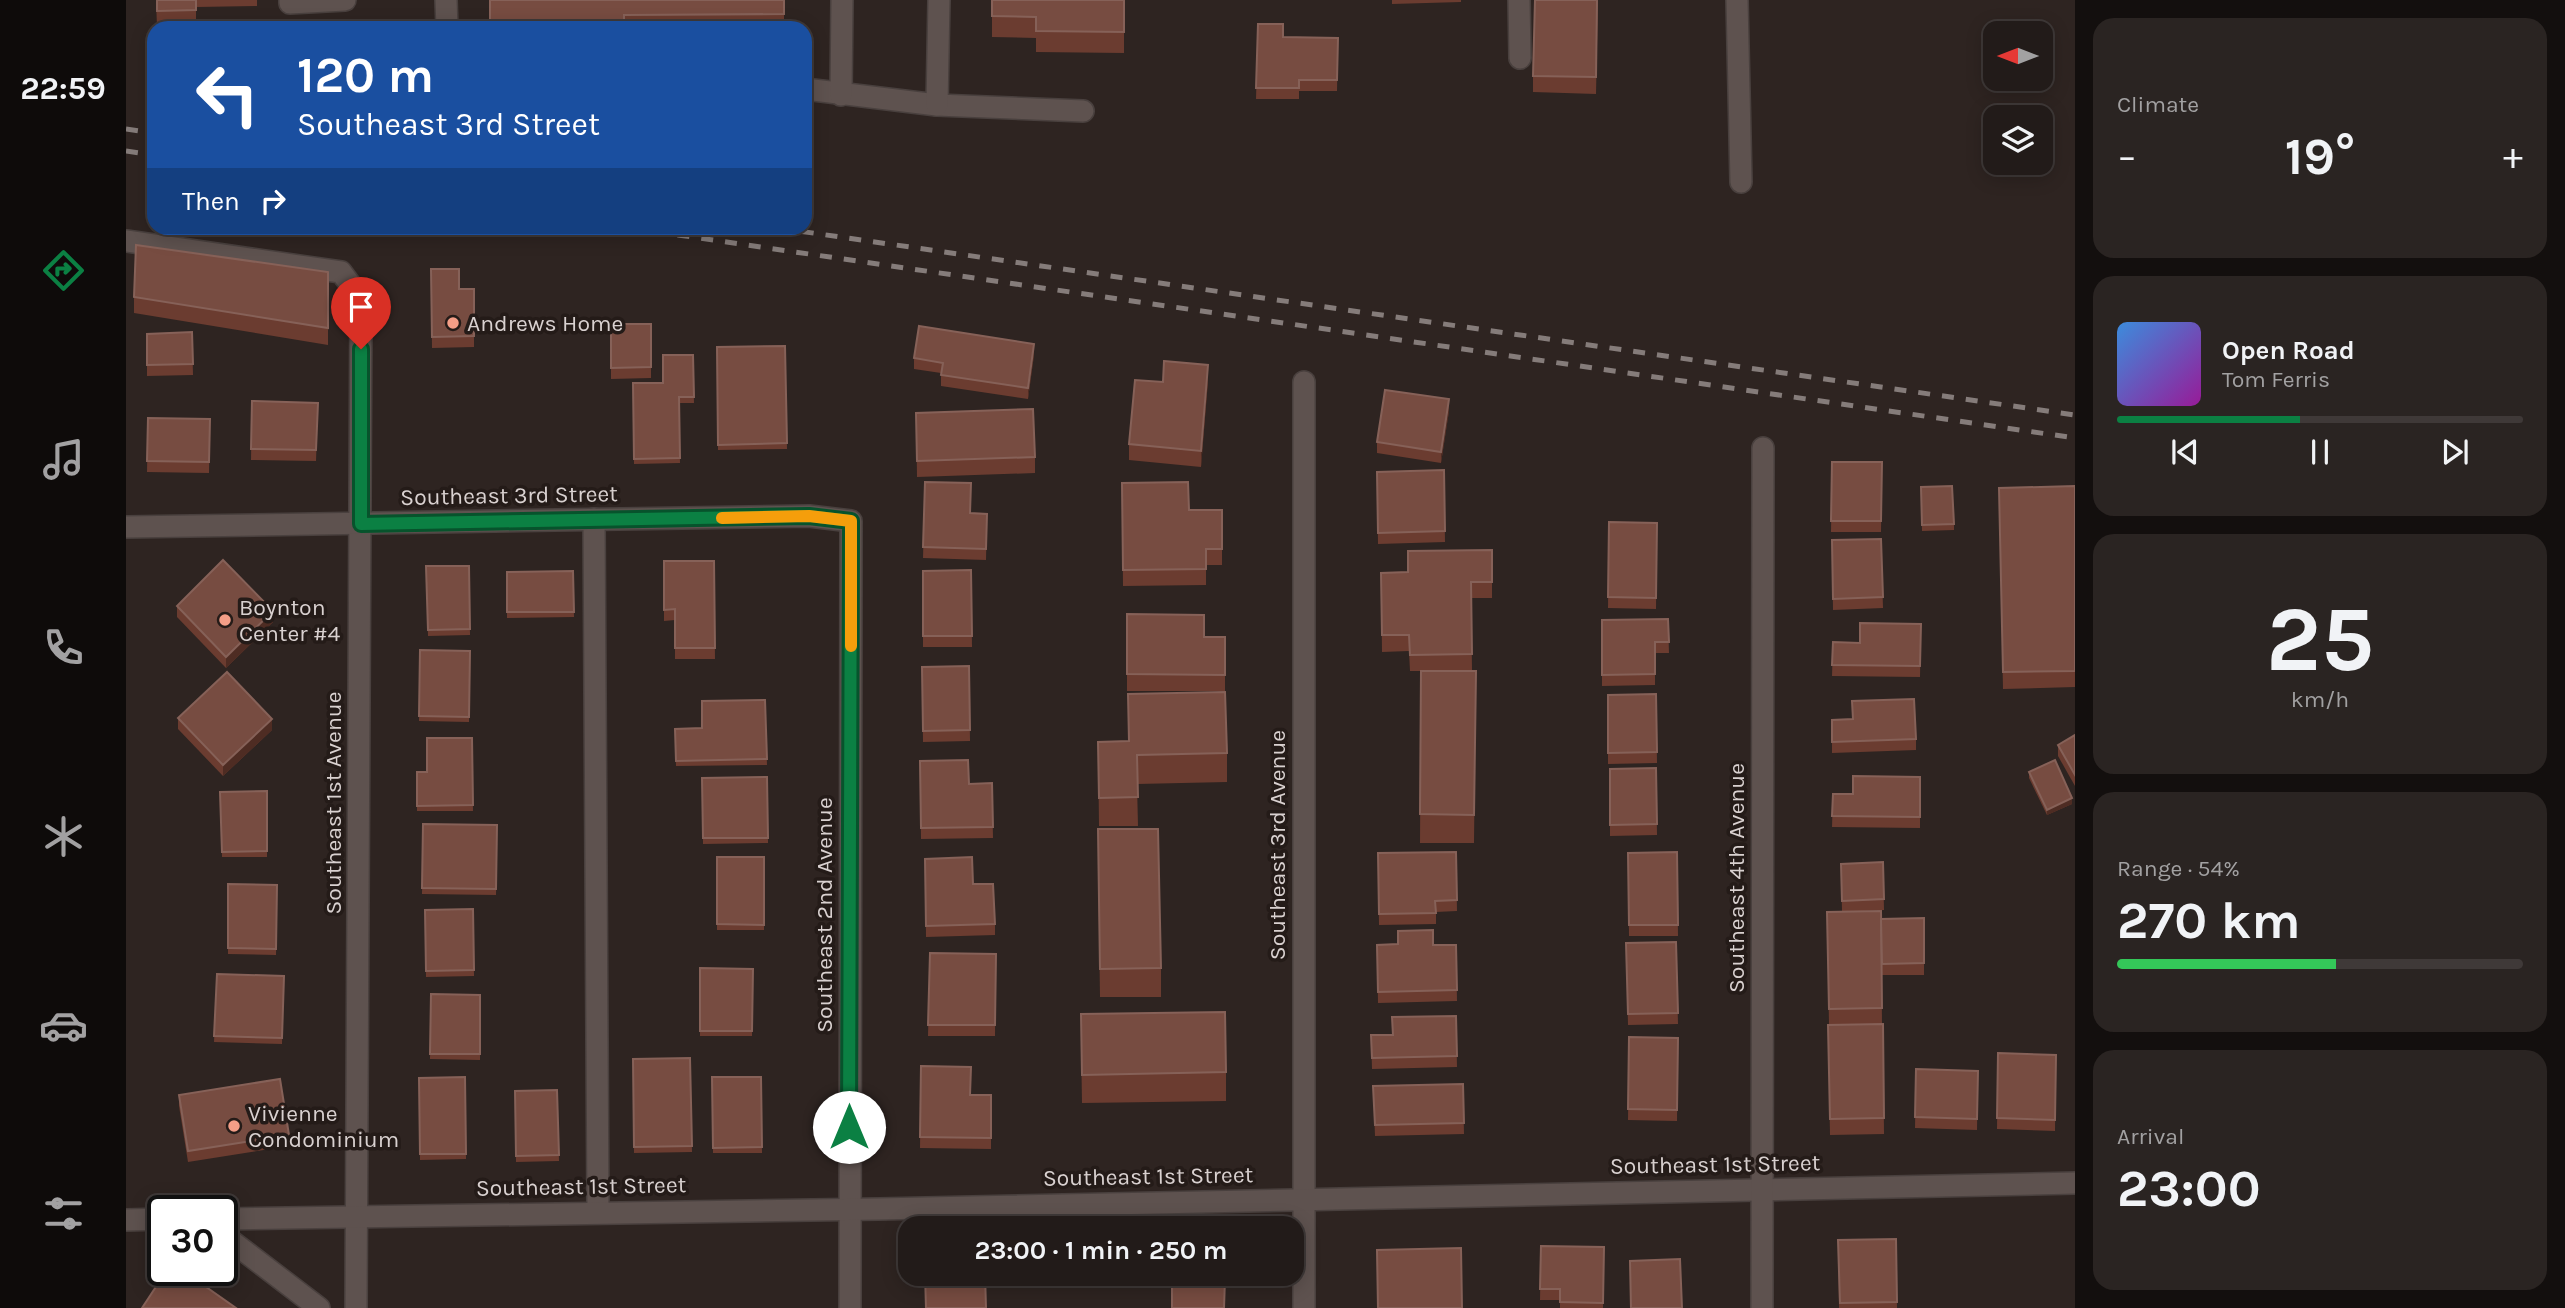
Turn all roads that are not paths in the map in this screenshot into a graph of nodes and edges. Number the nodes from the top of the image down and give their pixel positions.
1 (290, 0) edge
2 (345, 0) edge
3 (446, 0) edge
4 (842, 0) edge
5 (939, 0) edge
6 (1519, 0) edge
7 (1737, 0) edge
8 (447, 21) edge
9 (1520, 58) dead end
10 (812, 90) edge
11 (841, 94) junction
12 (937, 104) junction
13 (1083, 111) dead end
14 (1741, 182) dead end
15 (126, 241) edge
16 (1304, 382) dead end
17 (1763, 449) dead end
18 (594, 519) junction
19 (851, 521) joint
20 (361, 524) junction
21 (126, 527) edge
22 (2075, 1183) edge
23 (1761, 1190) junction
24 (1304, 1199) junction
25 (849, 1209) junction
26 (598, 1212) junction
27 (357, 1216) junction
28 (147, 1219) edge
29 (238, 1219) edge
30 (126, 1220) edge
31 (238, 1246) edge
32 (319, 1308) edge
33 (356, 1308) edge
34 (849, 1308) edge
35 (1304, 1308) edge
36 (1762, 1308) edge

1 - 2 street
3 - 8 street
4 - 11 street
5 - 12 street
6 - 9 street
7 - 14 street
10 - 11 street
11 - 12 street
12 - 13 street
15 - 20 street, Southeast 1st Avenue
16 - 24 street, Southeast 3rd Avenue
17 - 23 street, Southeast 4th Avenue
18 - 19 street, Southeast 3rd Street
18 - 20 street, Southeast 3rd Street
18 - 26 street
19 - 25 street, Southeast 2nd Avenue
20 - 21 street, Southeast 3rd Street
20 - 27 street, Southeast 1st Avenue
22 - 23 street, Southeast 1st Street
23 - 24 street, Southeast 1st Street
23 - 36 street, Southeast 4th Avenue
24 - 25 street, Southeast 1st Street
24 - 35 street, Southeast 3rd Avenue
25 - 26 street, Southeast 1st Street
25 - 34 street, Southeast 2nd Avenue
26 - 27 street, Southeast 1st Street
27 - 29 street, Southeast 1st Street
27 - 33 street, Southeast 1st Avenue
28 - 30 street
31 - 32 street

